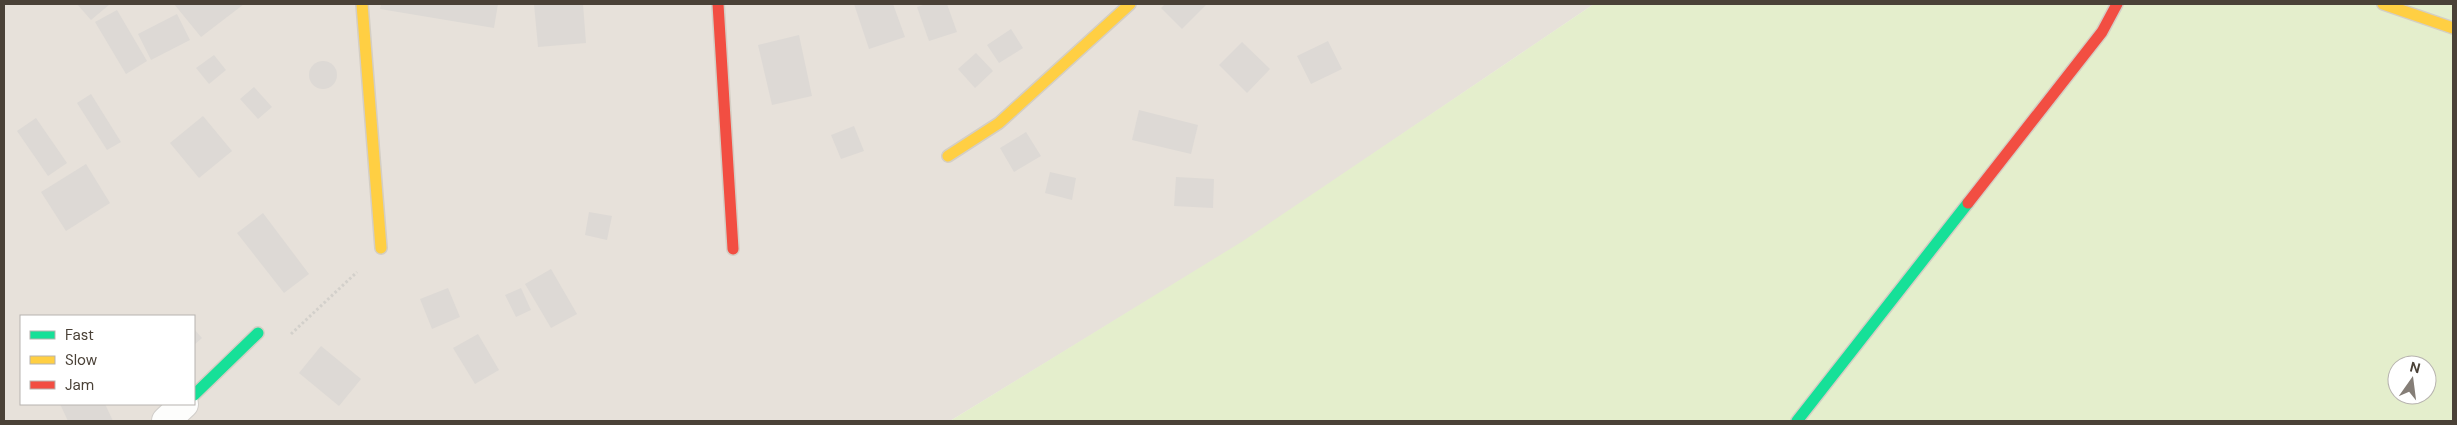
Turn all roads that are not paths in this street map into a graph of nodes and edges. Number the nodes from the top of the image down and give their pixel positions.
1 (362, 4) edge
2 (718, 4) edge
3 (2117, 4) edge
4 (2383, 4) edge
5 (1128, 5) edge
6 (2453, 28) edge
7 (948, 156) dead end
8 (381, 248) road end
9 (734, 249) dead end
10 (258, 333) road end
11 (195, 394) edge
12 (183, 405) edge
13 (166, 421) edge
14 (1797, 421) edge

1 - 8 street
2 - 9 street
3 - 14 street
4 - 6 street
5 - 7 street
10 - 11 street
12 - 13 street

